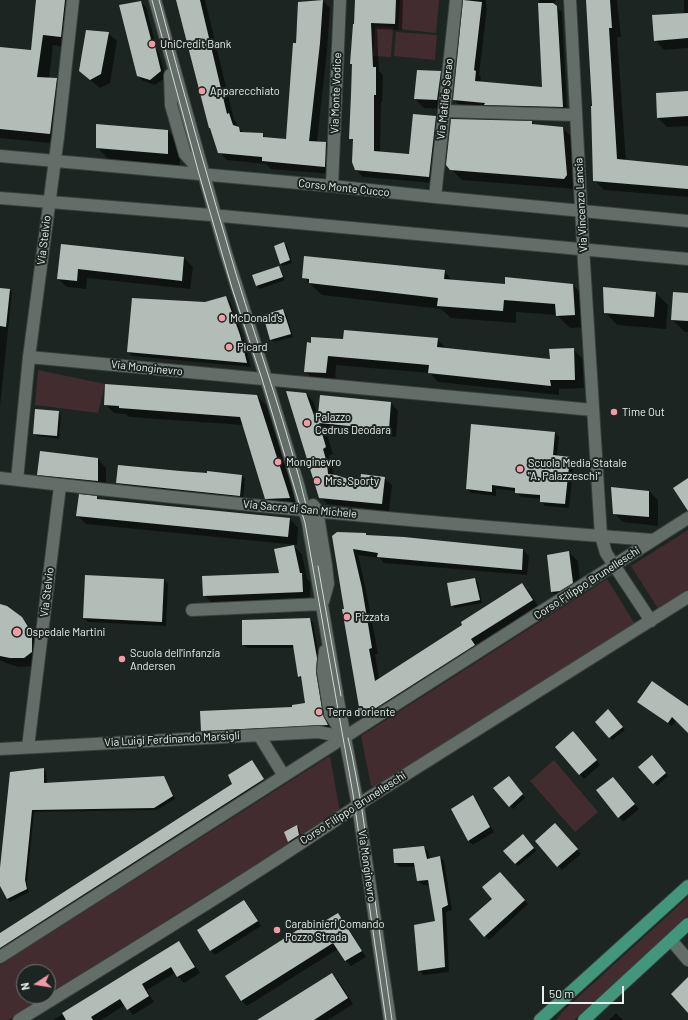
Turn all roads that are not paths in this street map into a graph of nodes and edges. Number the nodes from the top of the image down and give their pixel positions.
1 (73, 0) edge
2 (155, 0) edge
3 (161, 0) edge
4 (340, 0) edge
5 (456, 0) edge
6 (570, 0) edge
7 (170, 58) junction
8 (178, 83) junction
9 (444, 111) junction
10 (576, 115) junction
11 (0, 156) edge
12 (55, 161) junction
13 (203, 174) junction
14 (332, 186) junction
15 (435, 197) junction
16 (0, 198) edge
17 (49, 202) junction
18 (581, 211) junction
19 (215, 216) junction
20 (688, 221) edge
21 (583, 250) junction
22 (688, 259) edge
23 (29, 357) junction
24 (266, 380) junction
25 (593, 410) junction
26 (0, 478) edge
27 (17, 480) junction
28 (60, 486) junction
29 (311, 510) junction
30 (688, 518) edge
31 (601, 536) junction
32 (653, 540) junction
33 (614, 565) junction
34 (688, 597) edge
35 (322, 604) junction
36 (192, 610) dead end
37 (651, 621) junction
38 (259, 735) junction
39 (344, 737) junction
40 (28, 747) junction
41 (0, 749) edge
42 (284, 776) junction
43 (358, 806) junction
44 (688, 886) edge
45 (688, 924) edge
46 (671, 940) junction
47 (0, 958) edge
48 (688, 960) edge
49 (19, 1020) edge
50 (390, 1020) edge
51 (540, 1020) edge
52 (584, 1020) edge

1 - 12 street, Via Stelvio
2 - 7 street, Via Monginevro
3 - 8 street, Via Monginevro
4 - 14 street, Via Monte Vodice
5 - 9 street, Via Matilde Serao
6 - 10 street, Via Vincenzo Lancia
7 - 8 street, Via Monginevro
7 - 13 street, Via Monginevro
8 - 13 street, Via Monginevro
9 - 10 street
9 - 15 street, Via Matilde Serao
10 - 18 street, Via Vincenzo Lancia
11 - 12 street, Corso Monte Cucco
12 - 13 street, Corso Monte Cucco
12 - 17 street, Via Stelvio
13 - 14 street, Corso Monte Cucco
13 - 19 street, Via Monginevro
14 - 15 street, Corso Monte Cucco
15 - 18 street, Corso Monte Cucco
16 - 17 street
17 - 19 street
17 - 23 street, Via Stelvio
18 - 20 street, Corso Monte Cucco
18 - 21 street, Via Vincenzo Lancia
19 - 21 street
19 - 24 street, Via Monginevro
21 - 22 street
21 - 25 street, Via Vincenzo Lancia
23 - 24 street, Via Monginevro
23 - 27 street, Via Stelvio
24 - 25 street
24 - 29 street, Via Monginevro
25 - 31 street, Via Vincenzo Lancia
26 - 27 street, Via Sacra di San Michele
27 - 28 street, Via Sacra di San Michele
28 - 29 street, Via Sacra di San Michele
28 - 40 street, Via Stelvio
29 - 31 street, Via Sacra di San Michele
29 - 35 street, Via Monginevro
30 - 32 street, Corso Filippo Brunelleschi
31 - 32 street, Via Sacra di San Michele
31 - 33 street, Via Vincenzo Lancia
32 - 33 street, Corso Filippo Brunelleschi
33 - 37 street, Via Vincenzo Lancia
33 - 39 street, Corso Filippo Brunelleschi
34 - 37 street, Corso Filippo Brunelleschi
35 - 36 street
35 - 39 street, Via Monginevro
37 - 43 street, Corso Filippo Brunelleschi
38 - 39 street, Via Luigi Ferdinando Marsigli
38 - 40 street, Via Luigi Ferdinando Marsigli
38 - 42 street
39 - 42 street, Corso Filippo Brunelleschi
39 - 43 street, Via Monginevro
40 - 41 street, Via Luigi Ferdinando Marsigli
42 - 47 street, Corso Filippo Brunelleschi
43 - 49 street, Corso Filippo Brunelleschi
43 - 50 street, Via Monginevro
44 - 51 main road
45 - 46 main road
46 - 48 street
46 - 52 main road

